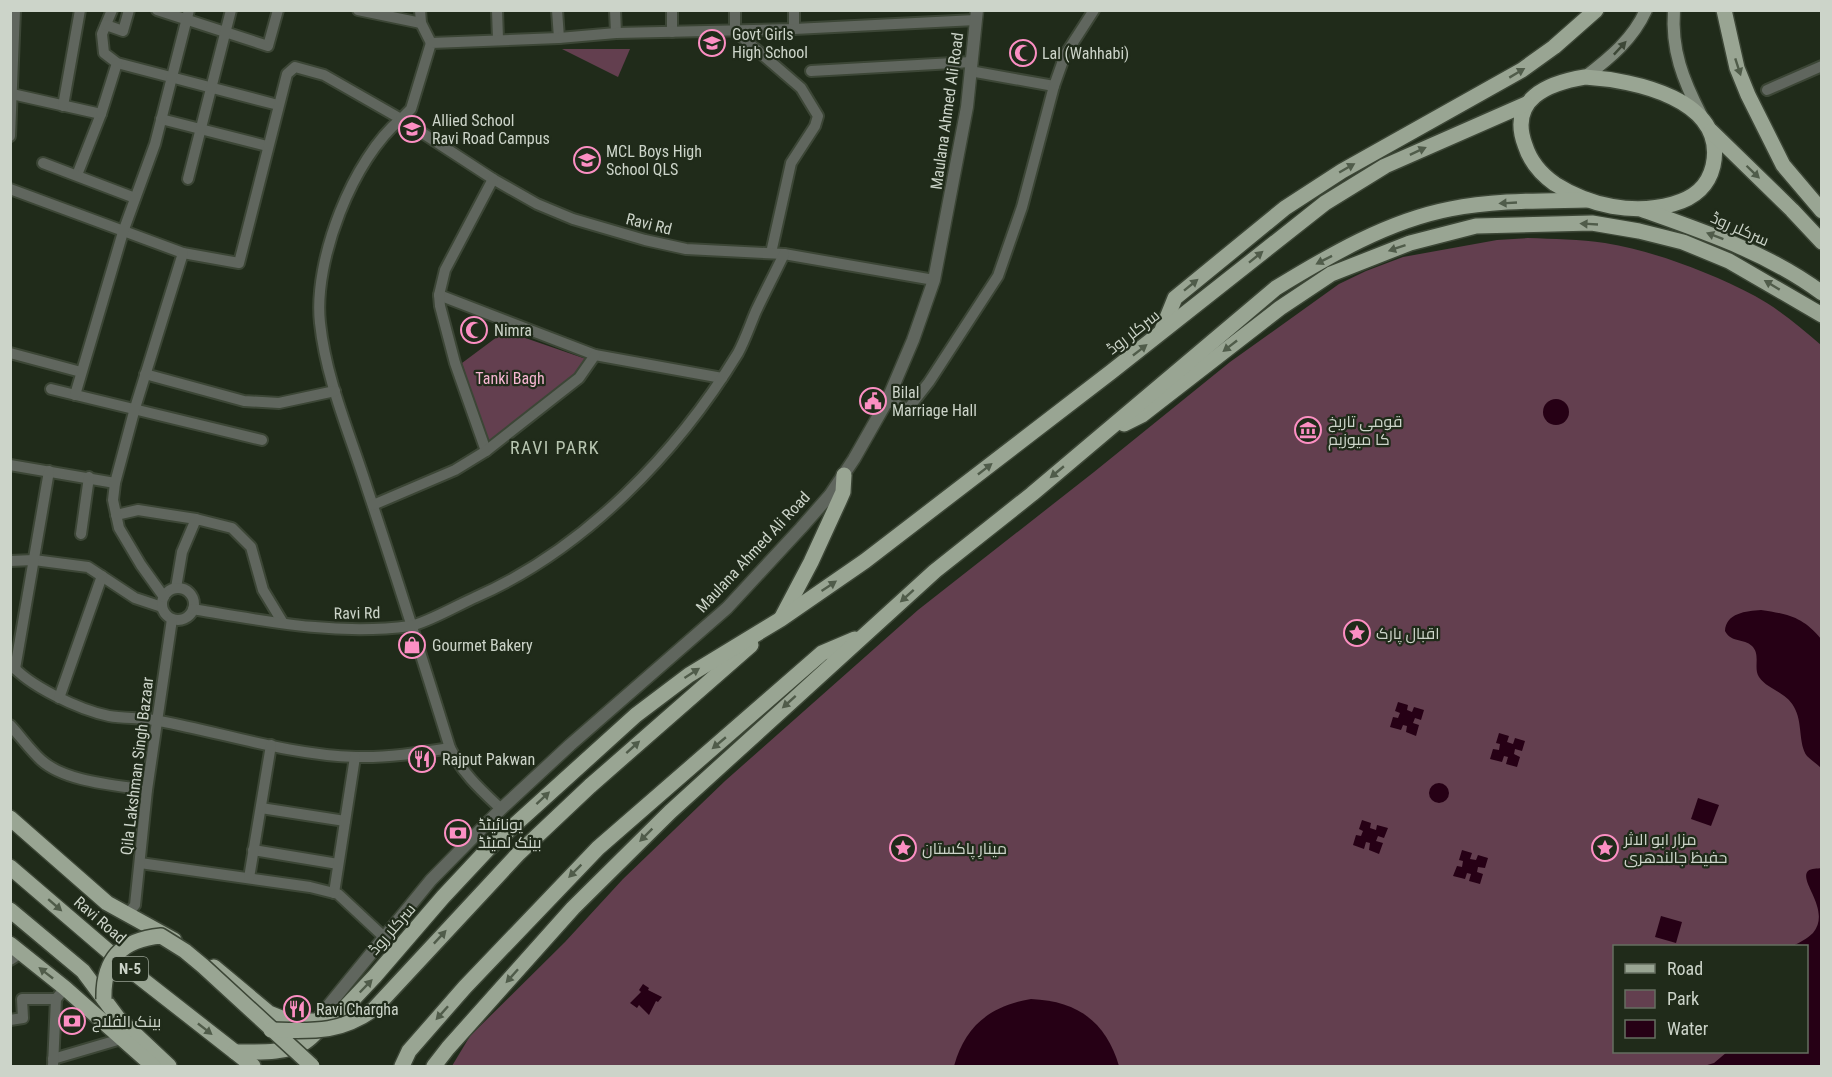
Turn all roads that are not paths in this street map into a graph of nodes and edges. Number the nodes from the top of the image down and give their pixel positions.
1 (15, 10) edge
2 (80, 10) edge
3 (112, 10) edge
4 (129, 10) edge
5 (157, 10) edge
6 (231, 10) edge
7 (278, 10) edge
8 (358, 10) edge
9 (420, 10) edge
10 (496, 10) edge
11 (557, 10) edge
12 (615, 10) edge
13 (672, 10) edge
14 (735, 10) edge
15 (794, 10) edge
16 (1094, 10) edge
17 (1596, 10) edge
18 (1646, 10) edge
19 (1674, 10) edge
20 (1724, 10) edge
21 (187, 15) edge
22 (976, 15) edge
23 (421, 23) junction
24 (106, 25) junction
25 (794, 30) junction
26 (672, 32) junction
27 (735, 32) junction
28 (225, 33) junction
29 (616, 33) junction
30 (559, 38) junction
31 (498, 39) junction
32 (431, 43) junction
33 (117, 63) junction
34 (1821, 66) edge
35 (971, 67) junction
36 (811, 71) dead end
37 (171, 77) junction
38 (1585, 77) junction
39 (1054, 86) junction
40 (211, 88) junction
41 (1767, 90) dead end
42 (12, 94) junction
43 (1526, 104) junction
44 (278, 105) junction
45 (63, 106) junction
46 (101, 114) junction
47 (1702, 118) junction
48 (161, 119) junction
49 (401, 119) junction
50 (201, 129) junction
51 (1711, 132) junction
52 (10, 136) edge
53 (267, 146) junction
54 (43, 163) dead end
55 (77, 175) junction
56 (188, 179) dead end
57 (492, 179) junction
58 (10, 189) edge
59 (135, 198) junction
60 (1587, 200) junction
61 (1639, 209) junction
62 (1821, 211) edge
63 (123, 231) junction
64 (1821, 242) edge
65 (183, 253) junction
66 (771, 253) junction
67 (784, 254) junction
68 (934, 280) junction
69 (1821, 293) edge
70 (439, 295) junction
71 (1821, 315) edge
72 (1161, 333) junction
73 (10, 353) edge
74 (595, 355) junction
75 (81, 372) junction
76 (146, 374) junction
77 (722, 378) junction
78 (51, 389) dead end
79 (335, 391) junction
80 (75, 394) junction
81 (887, 402) junction
82 (135, 408) junction
83 (1102, 434) junction
84 (262, 440) dead end
85 (486, 451) junction
86 (10, 465) edge
87 (49, 471) junction
88 (844, 475) junction
89 (89, 477) junction
90 (115, 483) junction
91 (373, 505) junction
92 (116, 515) junction
93 (196, 519) junction
94 (81, 534) dead end
95 (34, 560) junction
96 (10, 561) edge
97 (102, 576) junction
98 (176, 588) junction
99 (163, 602) junction
100 (193, 609) junction
101 (172, 619) junction
102 (781, 619) junction
103 (283, 623) junction
104 (412, 626) junction
105 (866, 634) junction
106 (13, 666) edge
107 (59, 698) junction
108 (623, 698) junction
109 (636, 715) junction
110 (156, 720) junction
111 (10, 725) edge
112 (271, 745) junction
113 (450, 747) junction
114 (355, 757) junction
115 (147, 790) junction
116 (261, 808) junction
117 (501, 808) junction
118 (10, 818) edge
119 (345, 821) junction
120 (10, 833) edge
121 (254, 850) junction
122 (140, 863) junction
123 (338, 864) junction
124 (10, 867) edge
125 (249, 878) junction
126 (334, 893) junction
127 (10, 910) edge
128 (127, 915) junction
129 (160, 936) junction
130 (384, 937) junction
131 (14, 952) edge
132 (61, 993) junction
133 (104, 999) junction
134 (333, 1016) junction
135 (10, 1020) edge
136 (315, 1022) junction
137 (271, 1030) junction
138 (120, 1039) junction
139 (235, 1052) junction
140 (53, 1063) edge
141 (153, 1066) edge
142 (169, 1066) edge
143 (253, 1066) edge
144 (312, 1066) edge
145 (402, 1066) edge
146 (434, 1066) edge

1 - 42 street
2 - 45 street
3 - 24 street
4 - 24 street
5 - 21 street
6 - 28 street
7 - 28 street
8 - 23 street
9 - 23 street
10 - 31 street
11 - 30 street
12 - 29 street
13 - 26 street
14 - 27 street
15 - 25 street
16 - 39 street
72 -> 17 main road
38 -> 18 main road
19 - 47 main road
20 -> 62 main road
21 - 28 street
21 - 37 street
22 - 25 street
22 - 35 street, Maulana Ahmed Ali Road
23 - 32 street
24 - 33 street
25 - 27 street
26 - 27 street
26 - 29 street
27 - 66 street
28 - 40 street
29 - 30 street
30 - 31 street
31 - 32 street
32 - 49 street
33 - 37 street
33 - 46 street
34 - 41 street
35 - 36 street
35 - 39 street
35 - 68 street, Maulana Ahmed Ali Road
37 - 40 street
37 - 48 street
38 - 43 main road
38 - 47 main road
39 - 81 street
40 - 44 street
40 - 50 street
42 - 45 street
42 - 52 street
43 - 60 main road
72 -> 43 main road, سرکلر روڈ
44 - 49 street, Ravi Rd
44 - 53 street
45 - 46 street
46 - 55 street
47 - 51 main road
48 - 50 street
48 - 59 street
49 - 57 street, Ravi Rd
49 - 79 street
50 - 53 street
50 - 56 street
51 - 61 main road
51 -> 64 main road
53 - 65 street
54 - 55 street
55 - 59 street
57 - 66 street, Ravi Rd
57 - 70 street
58 - 63 street
59 - 63 street
60 - 61 main road
60 -> 83 main road
69 -> 61 main road, سرکلر روڈ
63 - 65 street
63 - 75 street
65 - 76 street
66 - 67 street, Ravi Rd
67 - 68 street
67 - 77 street, Ravi Rd
68 - 81 street, Maulana Ahmed Ali Road
70 - 74 street
70 - 85 street
71 -> 83 main road
102 -> 72 main road, سرکلر روڈ
73 - 75 street
74 - 77 street
74 - 85 street
75 - 80 street
76 - 79 street
76 - 82 street
77 - 104 street, Ravi Rd
78 - 80 street
79 - 91 street
80 - 82 street
81 - 88 street, Maulana Ahmed Ali Road
82 - 84 street
82 - 90 street
83 -> 105 main road
85 - 91 street
86 - 87 street
87 - 89 street
87 - 95 street
88 - 102 main road
88 - 108 street, Maulana Ahmed Ali Road
89 - 90 street
89 - 94 street
90 - 92 street
91 - 104 street
92 - 93 street
92 - 99 street
93 - 98 street
93 - 103 street
95 - 96 street
95 - 97 street
95 - 106 street
97 - 99 street
97 - 107 street
98 - 99 street
98 - 100 street
99 - 101 street
100 - 101 street
100 - 103 street, Ravi Rd
101 - 110 street, Qila Lakshman Singh Bazaar
109 -> 102 main road, سرکلر روڈ
137 -> 102 main road, سرکلر روڈ, bridge
103 - 104 street, Ravi Rd
104 - 113 street
105 -> 145 main road
105 -> 146 main road
106 - 107 street
107 - 110 street
108 - 109 street
108 - 117 street, Maulana Ahmed Ali Road
134 -> 109 main road, سرکلر روڈ
110 - 112 street
110 - 115 street, Qila Lakshman Singh Bazaar
111 - 115 street
112 - 114 street
112 - 116 street
113 - 114 street
113 - 117 street
114 - 119 street
115 - 122 street, Qila Lakshman Singh Bazaar
116 - 119 street
116 - 121 street
117 - 130 street, Maulana Ahmed Ali Road
118 - 128 main road, سرکلر روڈ
119 - 123 street
120 - 129 main road
121 - 123 street
121 - 125 street
122 - 125 street
122 - 128 street, Qila Lakshman Singh Bazaar
123 - 126 street
124 -> 139 main road, Ravi Road / N-5
125 - 126 street
126 - 130 street
127 - 133 main road
128 - 136 main road, سرکلر روڈ
129 - 133 main road, bridge
129 - 137 main road, bridge
130 - 136 street, Maulana Ahmed Ali Road
132 -> 131 main road
132 - 135 street
132 - 138 main road
132 - 140 street
133 - 142 main road
134 - 136 main road, سرکلر روڈ
134 - 139 main road
137 - 144 main road, bridge
138 - 140 street
138 - 141 main road
139 - 143 main road, Ravi Road / N-5

